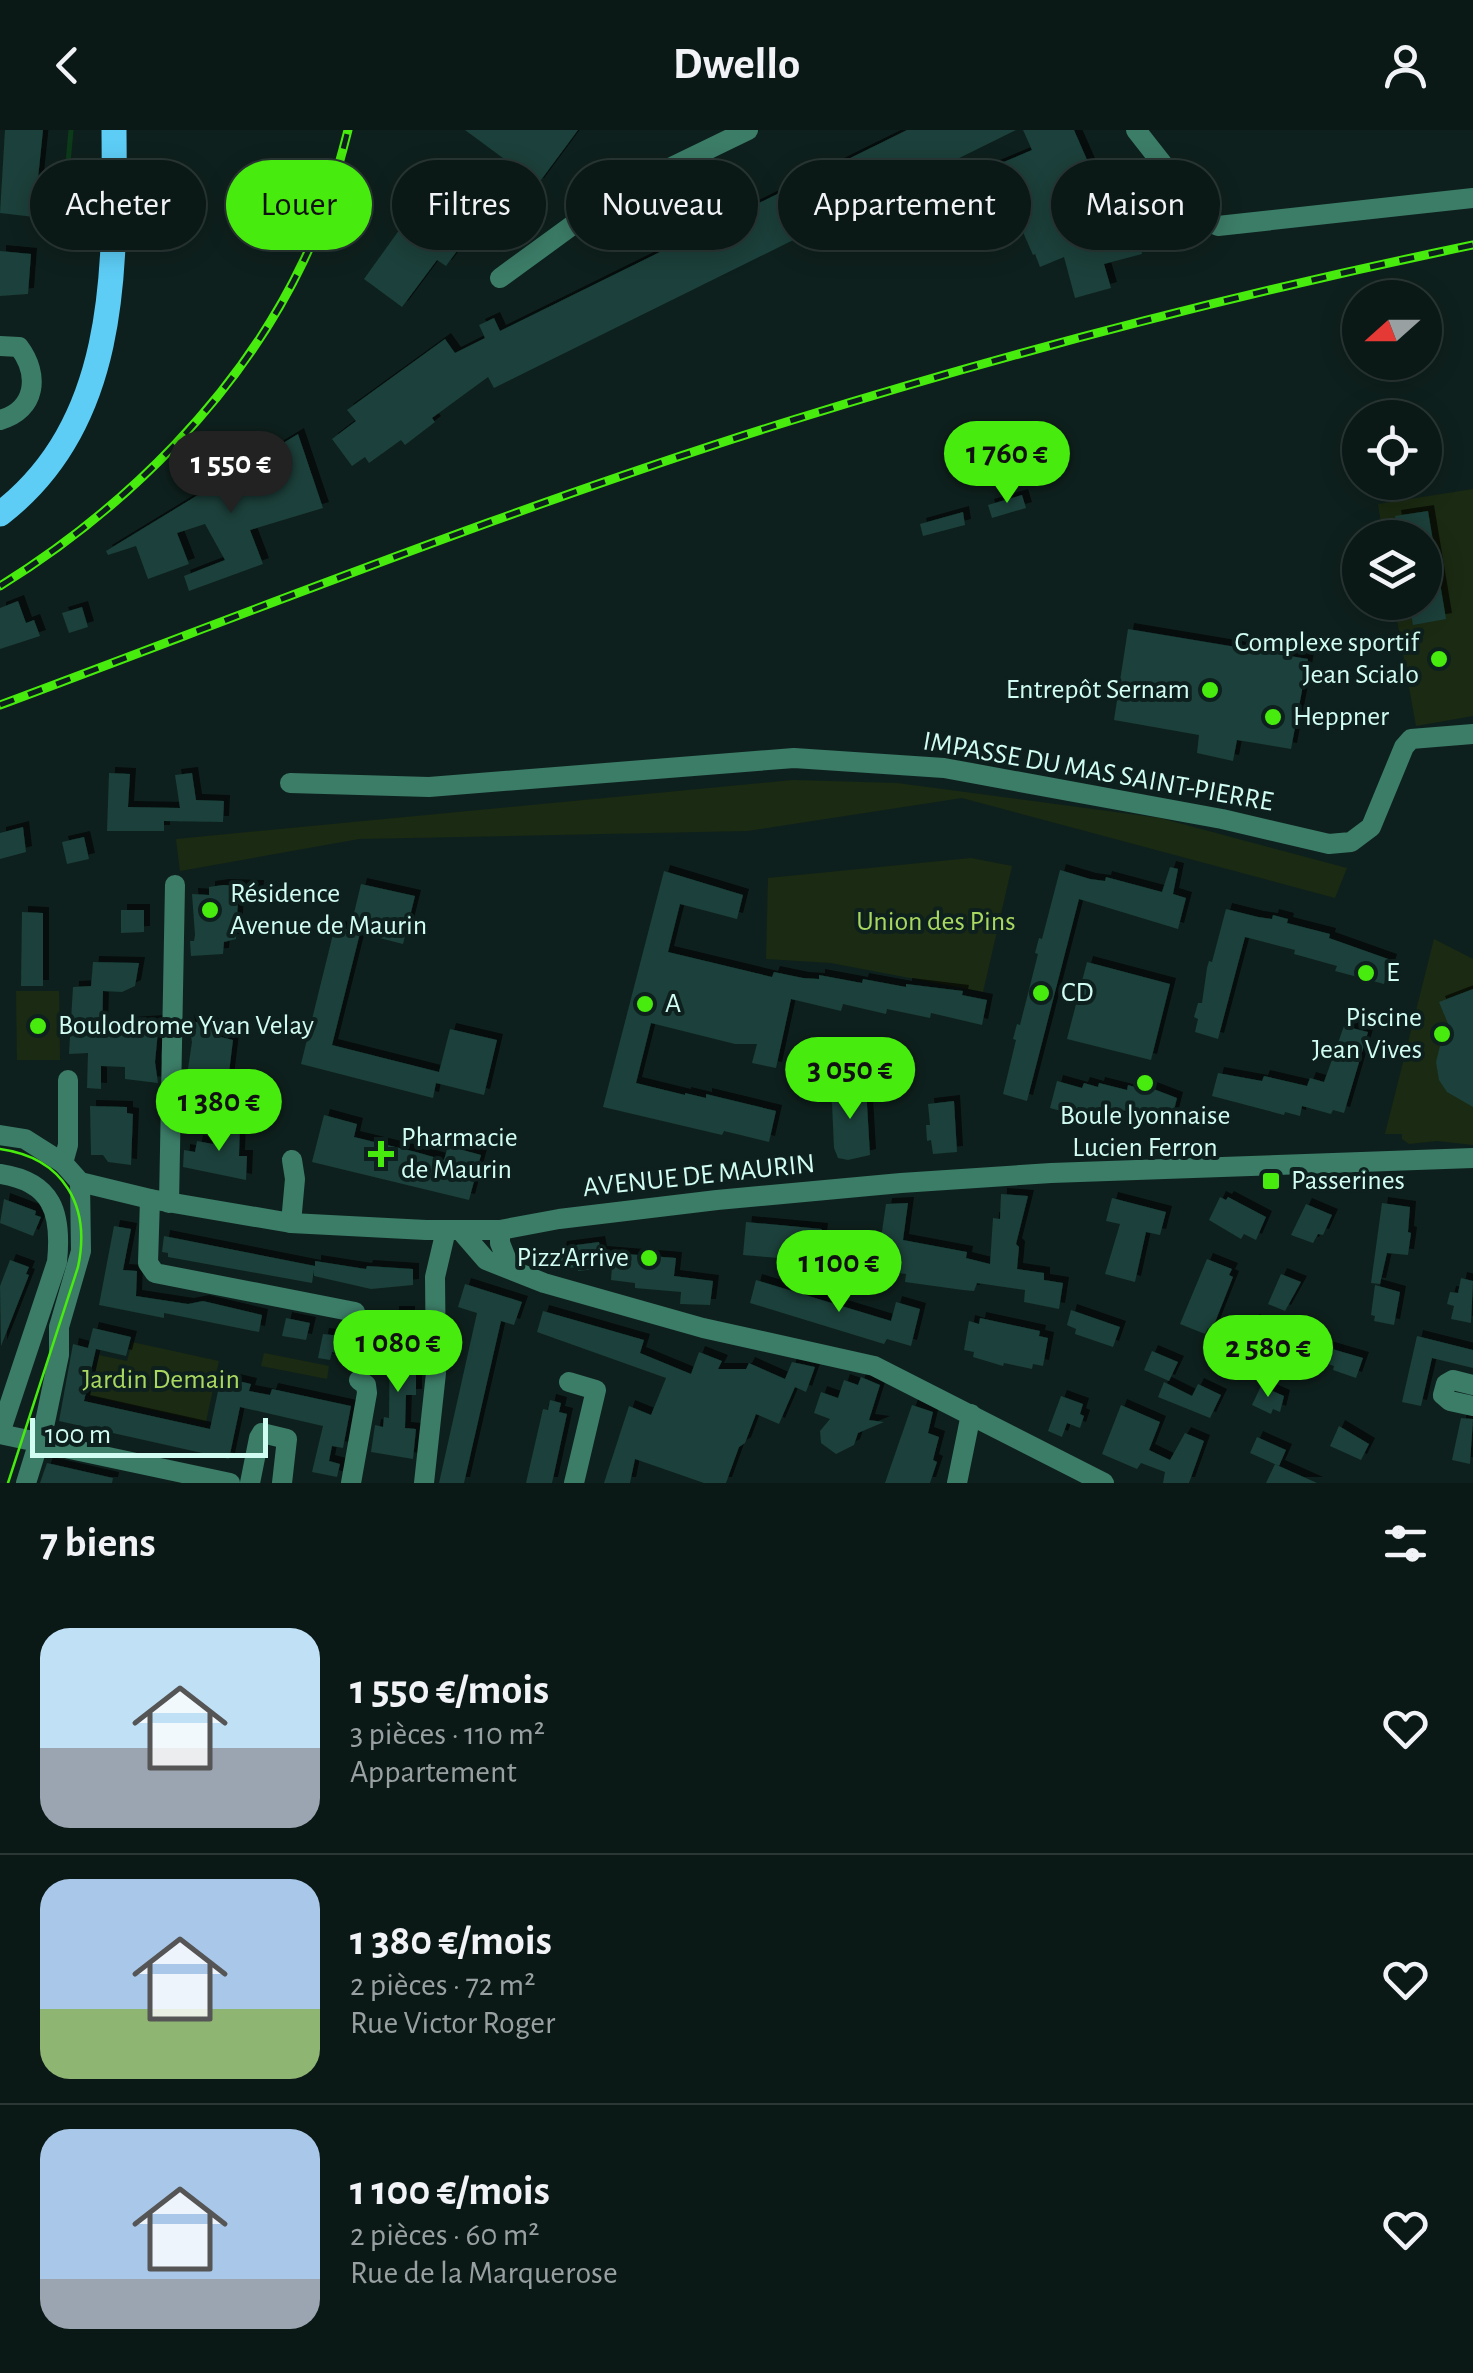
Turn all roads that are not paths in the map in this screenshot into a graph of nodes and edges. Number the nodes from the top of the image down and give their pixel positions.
1 (114, 130) edge
2 (748, 130) edge
3 (1136, 130) edge
4 (1473, 198) edge
5 (500, 278) dead end
6 (0, 346) edge
7 (0, 420) edge
8 (0, 514) edge
9 (1473, 734) edge
10 (290, 783) dead end
11 (175, 885) dead end
12 (68, 1080) dead end
13 (0, 1135) edge
14 (1473, 1158) edge
15 (292, 1160) dead end
16 (63, 1163) junction
17 (0, 1174) edge
18 (80, 1182) junction
19 (46, 1194) junction
20 (159, 1201) junction
21 (290, 1223) junction
22 (453, 1230) junction
23 (500, 1230) junction
24 (510, 1268) junction
25 (354, 1312) dead end
26 (359, 1380) dead end
27 (569, 1382) dead end
28 (1473, 1385) edge
29 (1473, 1406) edge
30 (971, 1414) junction
31 (0, 1434) edge
32 (38, 1442) junction
33 (26, 1483) edge
34 (230, 1483) edge
35 (250, 1483) edge
36 (282, 1483) edge
37 (350, 1483) edge
38 (424, 1483) edge
39 (574, 1483) edge
40 (957, 1483) edge
41 (1104, 1483) edge

1 - 8 main road
2 - 5 street
3 - 4 street
6 - 7 street
9 - 10 street, IMPASSE DU MAS SAINT-PIERRE
11 - 20 street
12 - 16 street
13 - 16 street
14 - 23 street, AVENUE DE MAURIN
15 - 21 street
16 - 18 street
16 - 19 street
17 - 19 street
18 - 20 street, AVENUE DE MAURIN
18 - 32 street
19 - 31 street
20 - 21 street, AVENUE DE MAURIN
20 - 25 street
21 - 22 street, AVENUE DE MAURIN
22 - 23 street, AVENUE DE MAURIN
22 - 24 street
22 - 38 street
23 - 24 street
24 - 30 street
26 - 37 street
27 - 39 street
28 - 29 street
30 - 40 street
30 - 41 street
31 - 32 street
32 - 33 street
32 - 34 street
35 - 36 street

